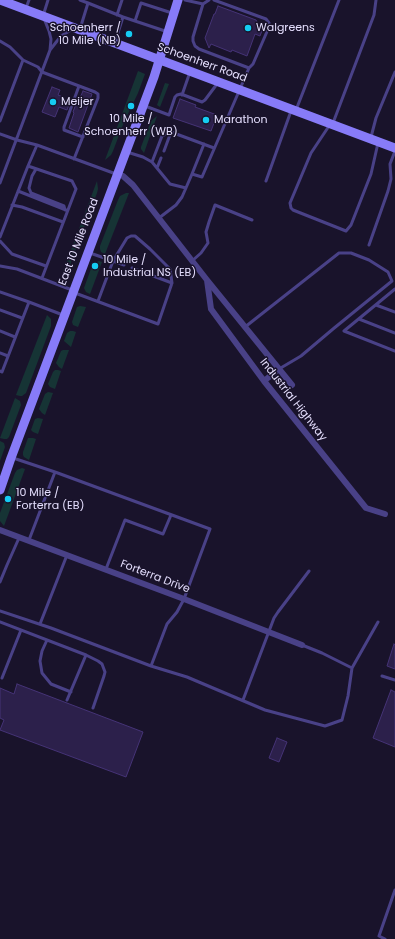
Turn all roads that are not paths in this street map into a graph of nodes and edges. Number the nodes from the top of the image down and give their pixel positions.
1 (0, 0) edge
2 (29, 0) edge
3 (48, 0) edge
4 (80, 0) edge
5 (122, 0) edge
6 (178, 0) edge
7 (185, 0) edge
8 (209, 0) edge
9 (214, 0) edge
10 (339, 0) edge
11 (376, 0) edge
12 (88, 3) junction
13 (203, 4) junction
14 (26, 10) junction
15 (174, 14) junction
16 (117, 15) junction
17 (43, 16) junction
18 (122, 17) junction
19 (135, 21) junction
20 (77, 29) junction
21 (168, 32) junction
22 (0, 42) edge
23 (114, 43) junction
24 (50, 50) junction
25 (23, 60) junction
26 (160, 60) junction
27 (249, 68) junction
28 (42, 72) junction
29 (190, 72) junction
30 (395, 72) edge
31 (219, 82) junction
32 (79, 86) junction
33 (239, 90) junction
34 (182, 95) junction
35 (143, 105) junction
36 (294, 110) junction
37 (0, 121) edge
38 (332, 124) junction
39 (171, 132) junction
40 (0, 134) edge
41 (83, 137) junction
42 (17, 140) junction
43 (374, 140) junction
44 (204, 144) junction
45 (37, 145) junction
46 (214, 148) junction
47 (395, 148) edge
48 (126, 151) junction
49 (164, 151) dead end
50 (395, 151) edge
51 (161, 158) dead end
52 (74, 159) junction
53 (152, 162) junction
54 (28, 166) junction
55 (157, 168) junction
56 (36, 169) junction
57 (118, 174) junction
58 (192, 174) junction
59 (266, 181) dead end
60 (0, 183) edge
61 (186, 188) junction
62 (18, 191) junction
63 (12, 205) junction
64 (66, 211) junction
65 (159, 218) junction
66 (252, 220) dead end
67 (63, 222) junction
68 (0, 237) edge
69 (0, 241) edge
70 (369, 245) dead end
71 (88, 252) junction
72 (113, 261) junction
73 (192, 261) junction
74 (124, 265) dead end
75 (0, 266) edge
76 (46, 266) junction
77 (132, 268) dead end
78 (42, 278) junction
79 (207, 280) junction
80 (172, 283) junction
81 (394, 290) edge
82 (74, 291) junction
83 (0, 292) edge
84 (98, 301) junction
85 (29, 302) junction
86 (376, 305) junction
87 (0, 310) edge
88 (395, 312) edge
89 (64, 315) junction
90 (22, 318) junction
91 (359, 319) junction
92 (245, 327) junction
93 (0, 331) edge
94 (395, 333) edge
95 (15, 337) junction
96 (395, 351) edge
97 (0, 353) edge
98 (8, 356) junction
99 (279, 369) junction
100 (0, 371) edge
101 (264, 381) junction
102 (292, 385) dead end
103 (11, 458) junction
104 (55, 472) junction
105 (0, 490) edge
106 (385, 514) dead end
107 (171, 515) junction
108 (0, 530) edge
109 (19, 537) junction
110 (29, 540) junction
111 (67, 555) junction
112 (106, 569) junction
113 (309, 571) dead end
114 (0, 582) edge
115 (184, 599) junction
116 (0, 611) edge
117 (0, 622) edge
118 (378, 622) dead end
119 (40, 624) junction
120 (20, 630) junction
121 (268, 632) junction
122 (46, 640) junction
123 (302, 645) joint
124 (86, 655) junction
125 (151, 666) junction
126 (352, 668) junction
127 (382, 676) dead end
128 (2, 678) dead end
129 (395, 680) edge
130 (70, 692) junction
131 (67, 700) dead end
132 (243, 700) junction
133 (93, 708) dead end
134 (395, 890) edge
135 (385, 939) edge

1 - 14 main road, Schoenherr Road
2 - 14 lane
3 - 17 lane
4 - 12 lane
5 - 16 lane
6 - 15 main road, East 10 Mile Road
7 - 13 lane
8 - 13 lane
9 - 27 lane
10 - 36 lane
11 - 38 lane
12 - 16 lane
12 - 20 lane
13 - 27 lane
14 - 17 main road, Schoenherr Road
15 - 19 lane
15 - 21 main road, East 10 Mile Road
16 - 18 lane
17 - 20 main road, Schoenherr Road
17 - 24 lane
18 - 19 lane
18 - 23 lane
19 - 21 lane
20 - 23 main road, Schoenherr Road
20 - 24 lane
21 - 26 main road, East 10 Mile Road
22 - 25 lane
23 - 26 main road, Schoenherr Road
24 - 28 lane
25 - 28 lane
25 - 37 lane
26 - 29 main road, Schoenherr Road
26 - 35 main road, East 10 Mile Road
27 - 33 lane
28 - 32 lane
28 - 42 lane
29 - 31 main road, Schoenherr Road
29 - 34 lane
30 - 43 lane
31 - 33 main road, Schoenherr Road
31 - 34 lane
32 - 41 lane
32 - 41 lane
33 - 36 main road, Schoenherr Road
33 - 46 lane
34 - 35 lane
35 - 48 main road, East 10 Mile Road
36 - 38 main road, Schoenherr Road
36 - 59 lane
38 - 43 main road, Schoenherr Road
38 - 43 lane
39 - 44 lane
39 - 49 lane
39 - 53 lane
40 - 42 lane
41 - 52 lane
42 - 45 lane
42 - 60 lane
43 - 47 main road, Schoenherr Road
44 - 46 lane
44 - 58 lane
45 - 52 lane
45 - 54 lane
46 - 58 lane
48 - 53 lane
48 - 57 main road, East 10 Mile Road
50 - 70 lane
51 - 55 lane
52 - 57 lane
53 - 55 lane
54 - 56 lane
54 - 62 lane
55 - 61 lane
56 - 64 lane
56 - 64 lane
57 - 65 street, Industrial Highway
57 - 71 main road, East 10 Mile Road
58 - 61 lane
61 - 65 lane
62 - 63 lane
62 - 64 lane
63 - 67 lane
63 - 68 lane
64 - 67 lane
65 - 73 street, Industrial Highway
66 - 73 lane
67 - 76 lane
69 - 76 lane
71 - 72 lane
71 - 82 main road, East 10 Mile Road
72 - 74 lane
72 - 80 lane
72 - 84 lane
73 - 79 street, Industrial Highway
75 - 78 lane
76 - 78 lane
77 - 80 lane
78 - 82 lane
79 - 92 street, Industrial Highway
79 - 101 street, Industrial Highway
80 - 84 lane
81 - 86 lane
82 - 84 lane
82 - 89 main road, East 10 Mile Road
83 - 85 lane
85 - 89 lane
85 - 90 lane
86 - 88 lane
86 - 91 lane
87 - 90 lane
89 - 103 main road, East 10 Mile Road
90 - 95 lane
91 - 94 lane
91 - 96 lane
92 - 99 street, Industrial Highway
92 - 99 lane
93 - 95 lane
95 - 98 lane
97 - 98 lane
98 - 100 lane
99 - 101 street
99 - 102 street, Industrial Highway
101 - 106 street, Industrial Highway
103 - 104 lane
103 - 105 main road, East 10 Mile Road
104 - 107 lane
104 - 110 lane
107 - 112 lane
107 - 115 lane
108 - 109 street, Forterra Drive
109 - 110 street, Forterra Drive
109 - 114 lane
110 - 111 street, Forterra Drive
111 - 112 street, Forterra Drive
111 - 119 lane
112 - 115 street, Forterra Drive
113 - 121 lane
115 - 121 street, Forterra Drive
115 - 125 lane
116 - 119 lane
117 - 120 lane
118 - 126 lane
119 - 125 lane
120 - 122 lane
120 - 128 lane
121 - 123 street, Forterra Drive
121 - 132 lane
122 - 124 lane
122 - 130 lane
123 - 126 lane
124 - 130 lane
124 - 133 lane
125 - 132 lane
126 - 132 lane
127 - 129 lane
130 - 131 lane
134 - 135 lane

